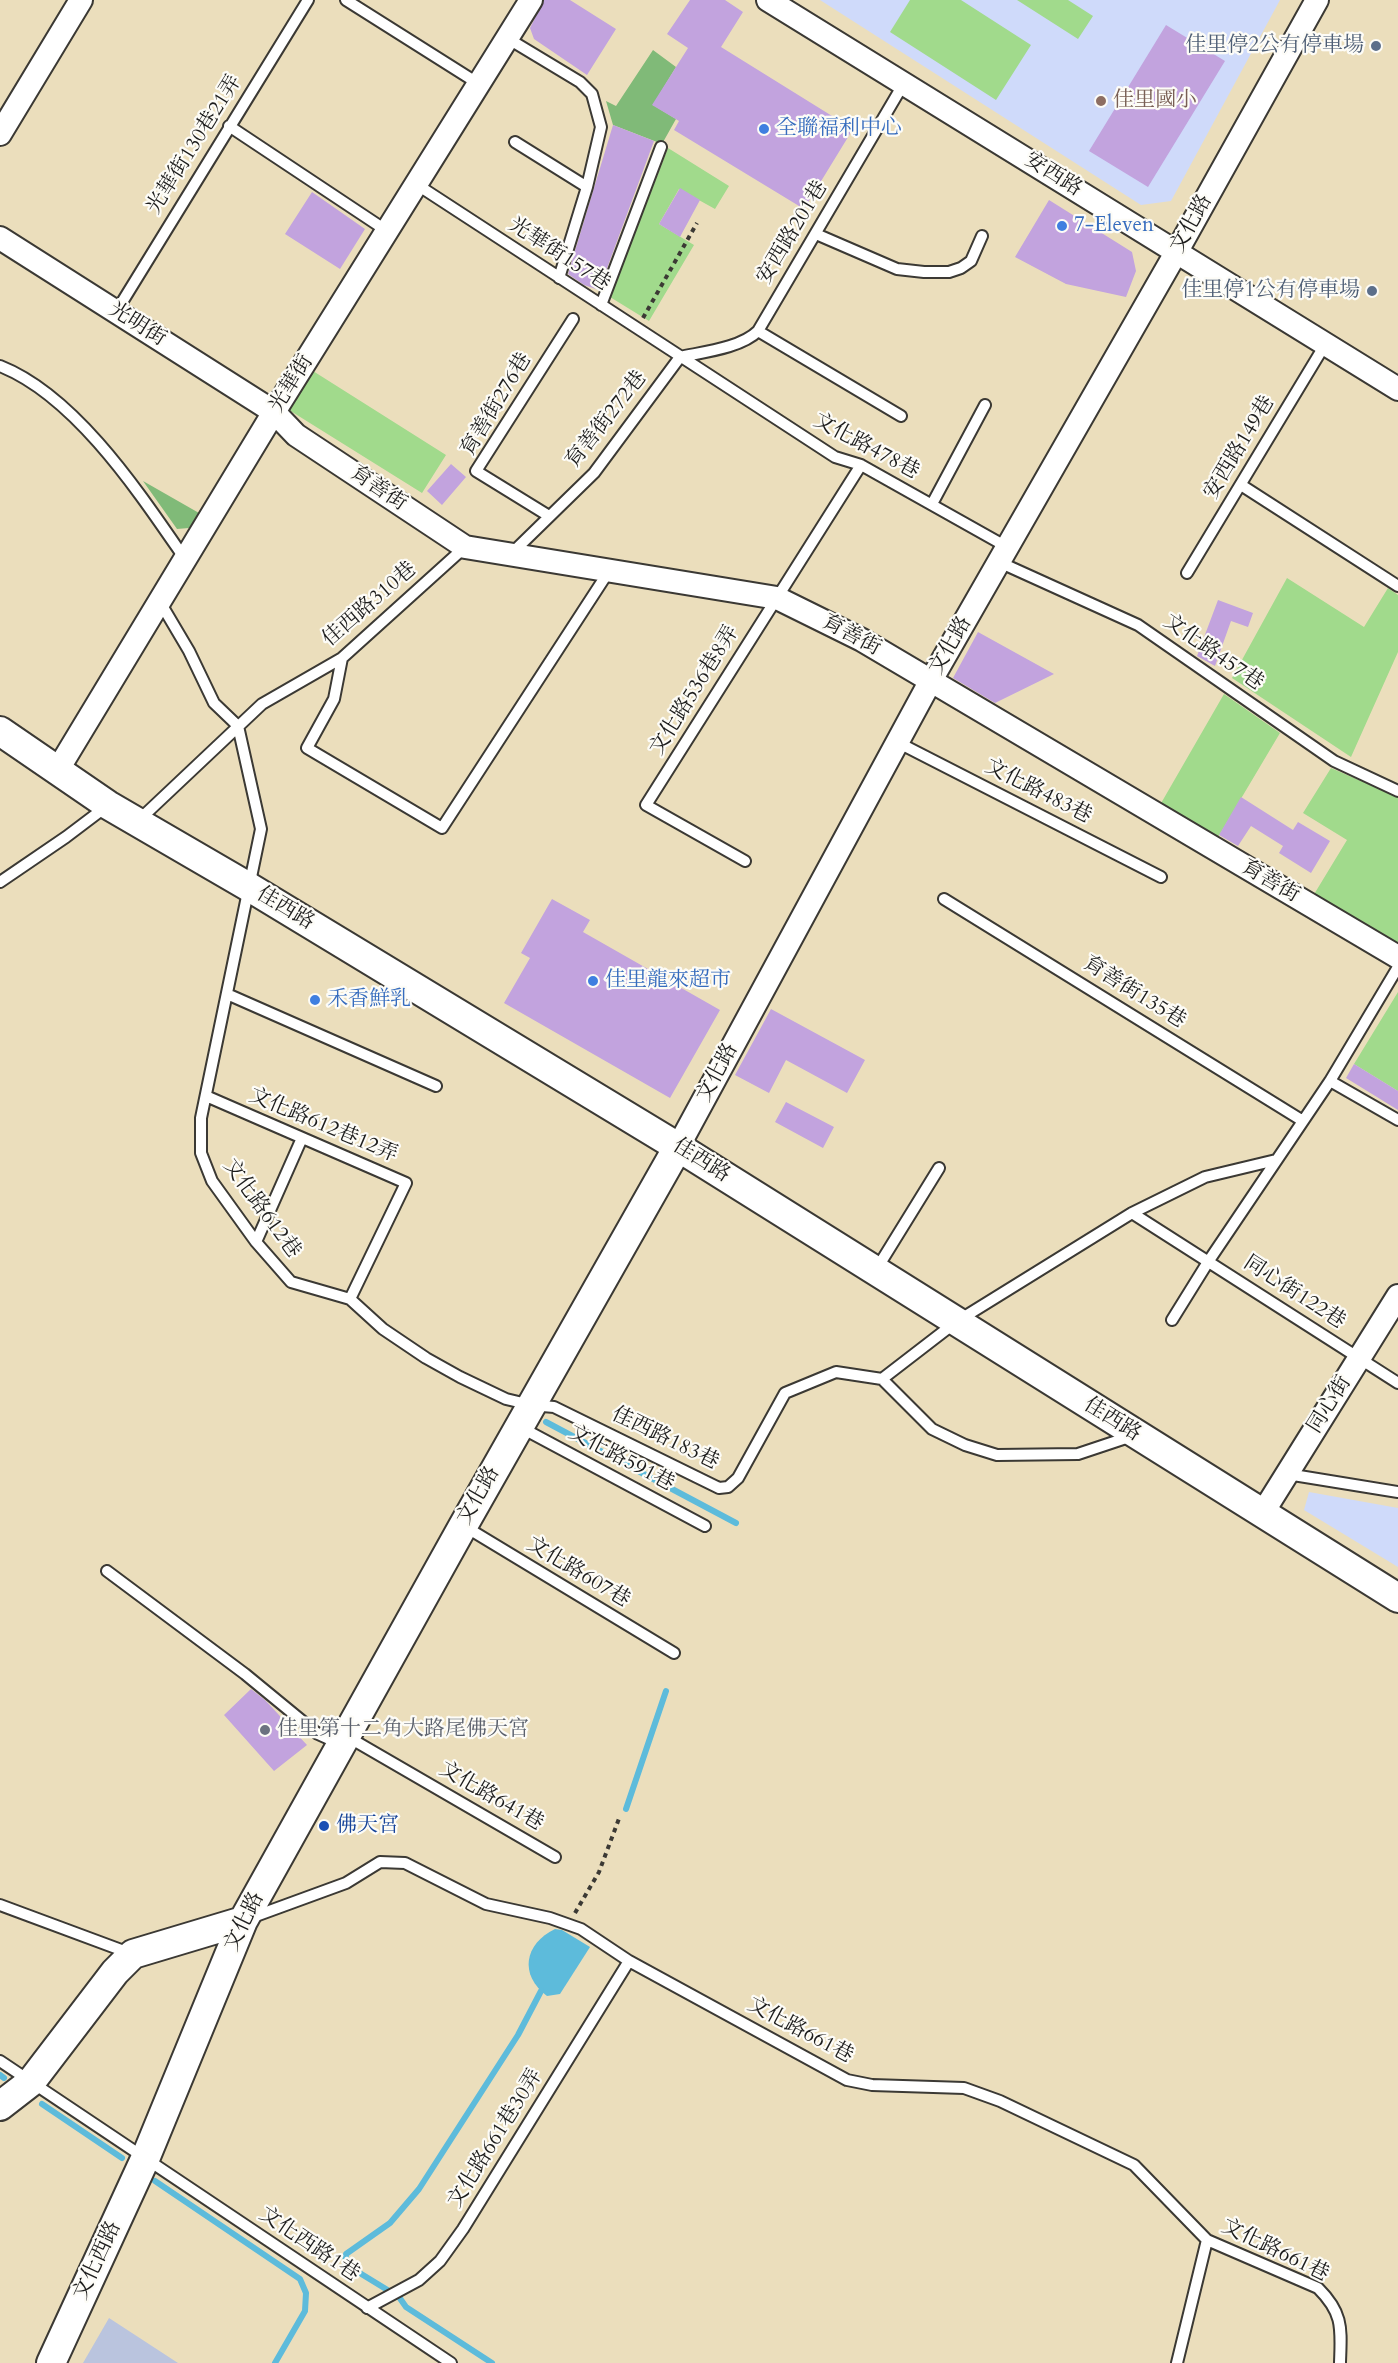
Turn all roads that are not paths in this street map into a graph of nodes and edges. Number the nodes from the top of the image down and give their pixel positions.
1 (81, 0) edge
2 (308, 0) edge
3 (346, 0) edge
4 (531, 0) edge
5 (768, 0) edge
6 (1317, 0) edge
7 (507, 38) junction
8 (904, 83) junction
9 (478, 84) junction
10 (229, 126) junction
11 (0, 134) edge
12 (515, 142) dead end
13 (661, 147) dead end
14 (416, 184) junction
15 (587, 187) junction
16 (387, 231) junction
17 (816, 234) junction
18 (982, 237) dead end
19 (0, 238) edge
20 (1177, 251) junction
21 (559, 278) junction
22 (601, 305) junction
23 (116, 312) junction
24 (573, 319) dead end
25 (758, 331) junction
26 (1326, 343) junction
27 (680, 357) junction
28 (0, 366) edge
29 (1398, 389) edge
30 (985, 405) dead end
31 (274, 412) junction
32 (901, 416) dead end
33 (861, 465) junction
34 (1240, 485) junction
35 (932, 504) junction
36 (549, 516) junction
37 (465, 547) junction
38 (1003, 554) junction
39 (510, 555) junction
40 (186, 560) junction
41 (609, 571) junction
42 (1187, 573) dead end
43 (1398, 586) edge
44 (777, 598) junction
45 (159, 603) junction
46 (342, 658) junction
47 (930, 682) junction
48 (238, 726) junction
49 (0, 730) edge
50 (897, 742) junction
51 (57, 771) junction
52 (1396, 786) edge
53 (108, 805) junction
54 (138, 821) junction
55 (745, 861) dead end
56 (1161, 877) dead end
57 (0, 882) edge
58 (249, 887) junction
59 (944, 899) dead end
60 (1398, 957) edge
61 (1398, 967) edge
62 (227, 994) junction
63 (1330, 1081) junction
64 (436, 1086) dead end
65 (206, 1096) junction
66 (1398, 1119) edge
67 (1303, 1121) junction
68 (302, 1138) junction
69 (678, 1147) junction
70 (1276, 1160) junction
71 (939, 1168) dead end
72 (1132, 1213) junction
73 (256, 1242) junction
74 (1208, 1262) junction
75 (875, 1271) junction
76 (1398, 1296) edge
77 (350, 1299) junction
78 (1172, 1320) dead end
79 (956, 1322) junction
80 (1359, 1358) junction
81 (882, 1379) junction
82 (1398, 1383) edge
83 (525, 1416) junction
84 (1136, 1435) junction
85 (1287, 1474) junction
86 (1398, 1492) edge
87 (1262, 1514) junction
88 (463, 1526) junction
89 (705, 1526) dead end
90 (107, 1571) dead end
91 (1398, 1598) edge
92 (674, 1653) dead end
93 (342, 1740) junction
94 (555, 1857) dead end
95 (0, 1905) edge
96 (243, 1920) junction
97 (133, 1954) junction
98 (629, 1961) junction
99 (0, 2061) edge
100 (31, 2082) junction
101 (0, 2106) edge
102 (145, 2159) junction
103 (1208, 2240) junction
104 (367, 2308) junction
105 (51, 2363) edge
106 (451, 2363) edge
107 (1177, 2363) edge
108 (1340, 2363) edge

1 - 11 street
2 - 10 lane, 光華街130巷21弄
3 - 9 lane
4 - 7 street, 光華街
5 - 8 street, 安西路
6 - 20 street, 文化路
7 - 9 street, 光華街
7 - 15 lane
8 - 17 lane, 安西路201巷
8 - 20 street, 安西路
9 - 14 street, 光華街
10 - 16 lane
10 - 23 lane, 光華街130巷21弄
12 - 15 lane
13 - 22 lane
14 - 16 street, 光華街
14 - 21 lane, 光華街157巷
15 - 21 lane
16 - 31 street, 光華街
17 - 18 lane
17 - 25 lane, 安西路201巷
19 - 23 street, 光明街
20 - 26 street, 安西路
20 - 38 street, 文化路
21 - 22 lane, 光華街157巷
22 - 27 lane, 光華街157巷
23 - 31 street, 光明街
24 - 36 lane, 育善街276巷
25 - 27 lane
25 - 32 lane
26 - 29 street, 安西路
26 - 34 lane, 安西路149巷
27 - 33 lane, 文化路478巷
27 - 36 lane, 育善街272巷
28 - 40 lane
30 - 35 lane
31 - 37 street, 育善街
31 - 40 street, 光華街
33 - 35 lane, 文化路478巷
33 - 44 lane, 文化路536巷8弄
34 - 42 lane, 安西路149巷
34 - 43 lane
35 - 38 lane, 文化路478巷
36 - 39 lane, 育善街272巷
37 - 39 street, 育善街
37 - 46 lane, 佳西路310巷
38 - 47 street, 文化路
38 - 52 lane, 文化路457巷
39 - 41 street, 育善街
40 - 45 street, 光華街
41 - 44 street, 育善街
41 - 46 lane
44 - 47 street, 育善街
44 - 55 lane, 文化路536巷8弄
45 - 48 lane
45 - 51 street, 光華街
46 - 48 lane, 佳西路310巷
47 - 50 street, 文化路
47 - 60 street, 育善街
48 - 54 lane, 佳西路310巷
48 - 58 lane
49 - 51 street, 佳西路
50 - 56 lane, 文化路483巷
50 - 69 street, 文化路
51 - 53 street, 佳西路
53 - 54 street, 佳西路
53 - 57 lane
54 - 58 street, 佳西路
58 - 62 lane, 文化路612巷
58 - 69 street, 佳西路
59 - 67 lane, 育善街135巷
61 - 63 lane
62 - 64 lane
62 - 65 lane, 文化路612巷
63 - 66 lane
63 - 67 lane
65 - 68 lane, 文化路612巷12弄
65 - 73 lane, 文化路612巷
67 - 70 lane
68 - 73 lane
68 - 77 lane, 文化路612巷12弄
69 - 75 street, 佳西路
69 - 83 street, 文化路
70 - 72 lane
70 - 74 lane
71 - 75 lane
72 - 74 lane, 同心街122巷
72 - 79 lane
73 - 77 lane, 文化路612巷
74 - 78 lane
74 - 80 lane, 同心街122巷
75 - 79 street, 佳西路
76 - 80 street, 同心街
77 - 83 lane, 文化路612巷
79 - 81 lane
79 - 84 street, 佳西路
80 - 82 lane, 同心街122巷
80 - 85 street, 同心街
81 - 83 lane, 佳西路183巷
81 - 84 lane
83 - 88 street, 文化路
83 - 89 lane, 文化路591巷
84 - 87 street, 佳西路
85 - 86 lane
85 - 87 street, 同心街
87 - 91 street, 佳西路
88 - 92 lane, 文化路607巷
88 - 93 street, 文化路
90 - 93 lane, 文化路641巷
93 - 94 lane, 文化路641巷
93 - 96 street, 文化路
95 - 97 lane
96 - 97 street
96 - 98 lane, 文化路661巷
96 - 102 street, 文化路
97 - 100 street
98 - 103 lane, 文化路661巷
98 - 104 lane, 文化路661巷30弄
99 - 100 lane, 文化西路1巷
100 - 101 street
100 - 102 lane, 文化西路1巷
102 - 104 lane, 文化西路1巷
102 - 105 street, 文化西路
103 - 107 lane
103 - 108 lane, 文化路661巷
104 - 106 lane, 文化西路1巷

